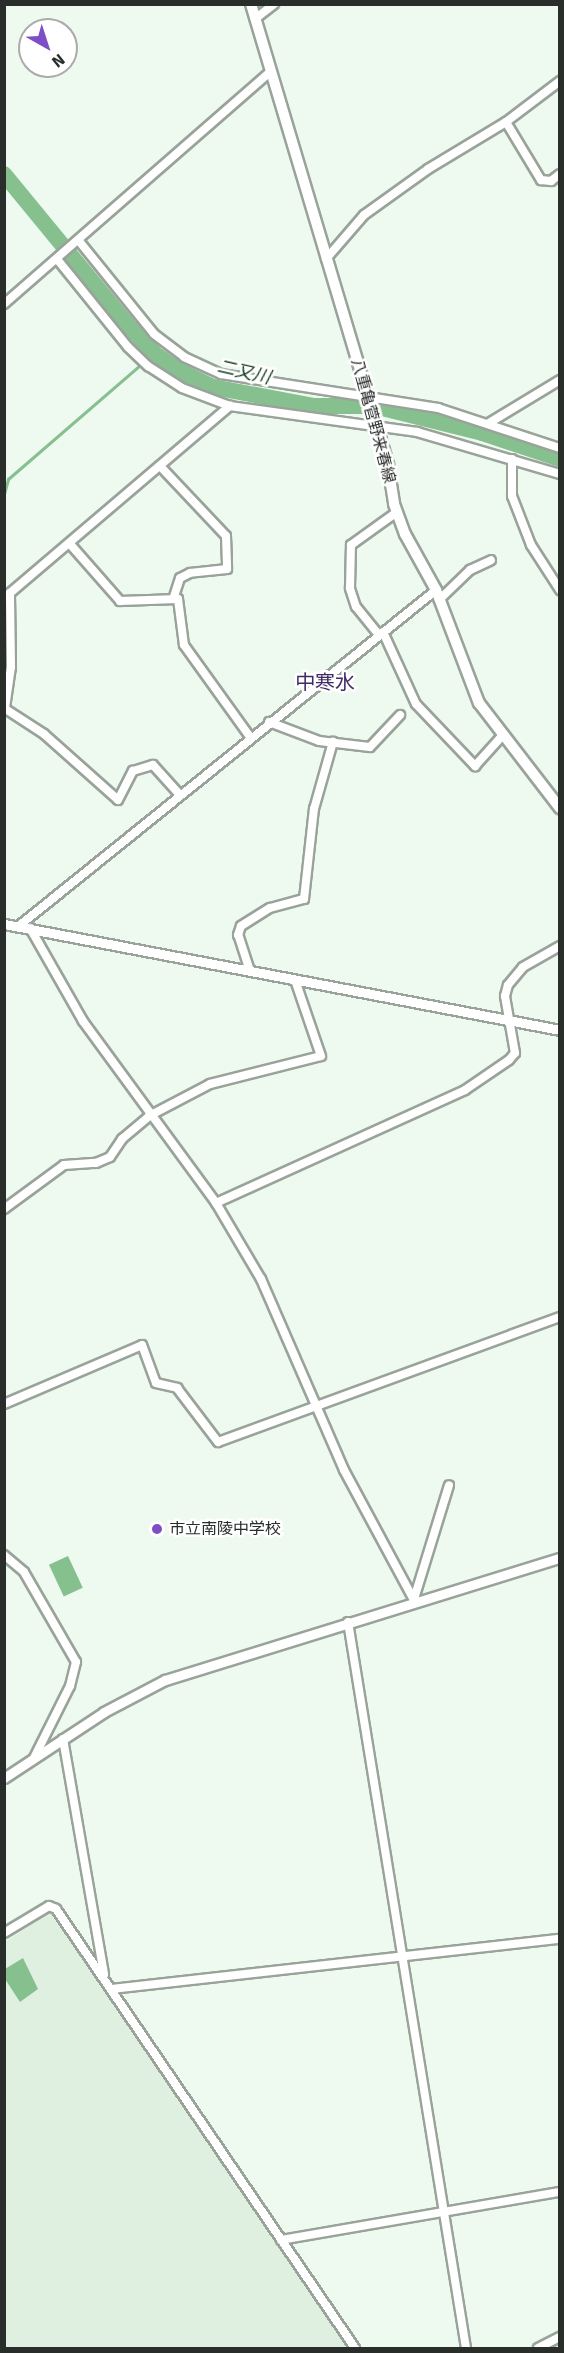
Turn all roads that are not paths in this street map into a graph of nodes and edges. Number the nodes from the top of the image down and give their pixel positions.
1 (251, 4) edge
2 (274, 4) edge
3 (255, 19) junction
4 (270, 72) junction
5 (560, 81) edge
6 (506, 122) junction
7 (560, 174) edge
8 (79, 241) junction
9 (57, 259) junction
10 (326, 259) junction
11 (4, 304) edge
12 (560, 380) edge
13 (367, 395) junction
14 (230, 406) junction
15 (489, 423) junction
16 (377, 429) junction
17 (560, 448) edge
18 (512, 459) junction
19 (160, 466) junction
20 (560, 474) edge
21 (397, 512) junction
22 (70, 543) junction
23 (491, 560) dead end
24 (560, 590) edge
25 (437, 595) junction
26 (174, 597) junction
27 (381, 633) junction
28 (5, 708) edge
29 (400, 716) dead end
30 (269, 722) junction
31 (250, 737) junction
32 (501, 737) junction
33 (333, 742) junction
34 (179, 794) junction
35 (560, 808) edge
36 (4, 924) edge
37 (25, 926) junction
38 (560, 946) edge
39 (250, 971) junction
40 (295, 980) junction
41 (509, 1020) junction
42 (560, 1030) edge
43 (149, 1116) junction
44 (216, 1203) junction
45 (4, 1209) edge
46 (560, 1317) edge
47 (318, 1403) junction
48 (4, 1404) edge
49 (448, 1485) dead end
50 (4, 1555) edge
51 (560, 1558) edge
52 (414, 1600) junction
53 (348, 1622) junction
54 (63, 1739) junction
55 (34, 1759) junction
56 (4, 1778) edge
57 (4, 1934) edge
58 (560, 1939) edge
59 (400, 1958) junction
60 (105, 1978) junction
61 (111, 1989) junction
62 (560, 2192) edge
63 (443, 2211) junction
64 (281, 2240) junction
65 (560, 2337) edge
66 (355, 2349) edge
67 (466, 2349) edge
68 (538, 2349) edge

1 - 3 main road, 八重亀菅野来春線
2 - 3 street
3 - 4 main road, 八重亀菅野来春線
4 - 8 street
4 - 10 main road, 八重亀菅野来春線
5 - 6 street
6 - 7 street
6 - 10 street
8 - 9 street
8 - 13 street
9 - 11 street
9 - 14 street
10 - 13 main road, 八重亀菅野来春線
12 - 15 street
13 - 15 street
13 - 16 main road, 八重亀菅野来春線
14 - 16 street
14 - 19 street
15 - 17 street
16 - 18 street
16 - 21 main road, 八重亀菅野来春線
18 - 20 street
18 - 24 street
19 - 22 street
19 - 26 street
21 - 25 main road, 八重亀菅野来春線
21 - 27 street
22 - 26 street
22 - 28 street
23 - 25 street
25 - 27 street
25 - 32 main road, 八重亀菅野来春線
26 - 31 street
27 - 30 street
27 - 32 street
28 - 34 street
29 - 33 street
30 - 31 street
30 - 33 street
31 - 34 street
32 - 35 main road, 八重亀菅野来春線
33 - 39 street
34 - 37 street
36 - 37 street
37 - 39 street
37 - 43 street
38 - 41 street
39 - 40 street
40 - 41 street
40 - 43 street
41 - 42 street
41 - 44 street
43 - 44 street
43 - 45 street
44 - 47 street
46 - 47 street
47 - 48 street
47 - 52 street
49 - 52 street
50 - 55 street
51 - 52 street
52 - 53 street
53 - 54 street
53 - 59 street
54 - 55 street
54 - 60 street
55 - 56 street
57 - 60 street
58 - 59 street
59 - 61 street
59 - 63 street
60 - 61 street
61 - 64 street
62 - 63 street
63 - 64 street
63 - 67 street
64 - 66 street
65 - 68 street

